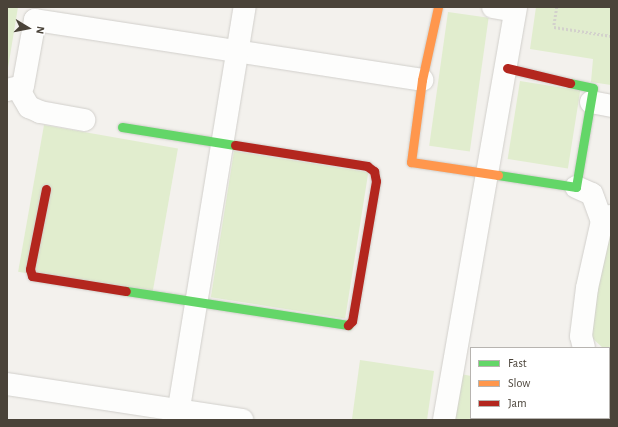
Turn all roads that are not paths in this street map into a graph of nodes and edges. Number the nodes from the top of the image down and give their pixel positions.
1 (245, 7) edge
2 (438, 7) edge
3 (493, 7) edge
4 (516, 9) edge
5 (35, 20) edge
6 (95, 44) dead end
7 (237, 54) junction
8 (507, 68) junction
9 (422, 80) junction
10 (13, 90) edge
11 (601, 104) edge
12 (84, 120) dead end
13 (122, 127) dead end
14 (223, 141) junction
15 (487, 172) junction
16 (576, 187) junction
17 (46, 189) dead end
18 (606, 218) edge
19 (196, 301) junction
20 (584, 347) edge
21 (7, 384) edge
22 (177, 415) edge
23 (242, 420) edge
24 (444, 420) edge

1 - 7 street
2 - 9 street
3 - 4 street
4 - 8 street
5 - 6 street
5 - 7 street
5 - 10 street
7 - 9 street
7 - 14 street
8 - 11 street
8 - 15 street
9 - 15 street
10 - 12 street
11 - 16 street
13 - 14 street
14 - 19 street
14 - 19 street
15 - 16 street
15 - 24 street
16 - 18 street
17 - 19 street
18 - 20 street
19 - 22 street
21 - 22 street
22 - 23 street

